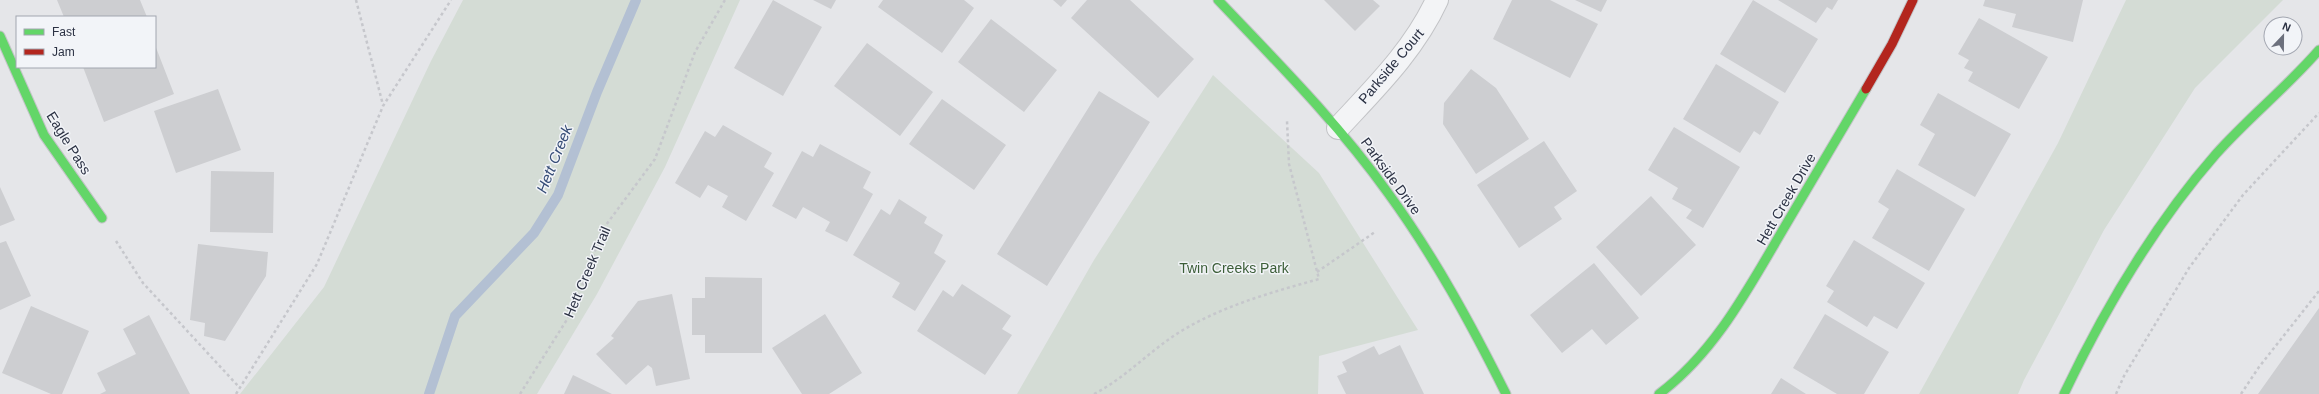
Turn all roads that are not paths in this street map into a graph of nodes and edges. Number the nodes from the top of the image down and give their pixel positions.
1 (1218, 0) edge
2 (1437, 0) edge
3 (1913, 0) edge
4 (0, 36) edge
5 (2319, 50) edge
6 (2319, 59) edge
7 (2306, 66) junction
8 (1338, 128) junction
9 (102, 218) road end
10 (1506, 394) edge
11 (1659, 394) edge
12 (2064, 394) edge

1 - 8 street, Parkside Drive
2 - 8 street, Parkside Court
3 - 11 street, Hett Creek Drive
4 - 9 street, Eagle Pass
5 - 7 street
6 - 7 street
7 - 12 street
8 - 10 street, Parkside Drive

